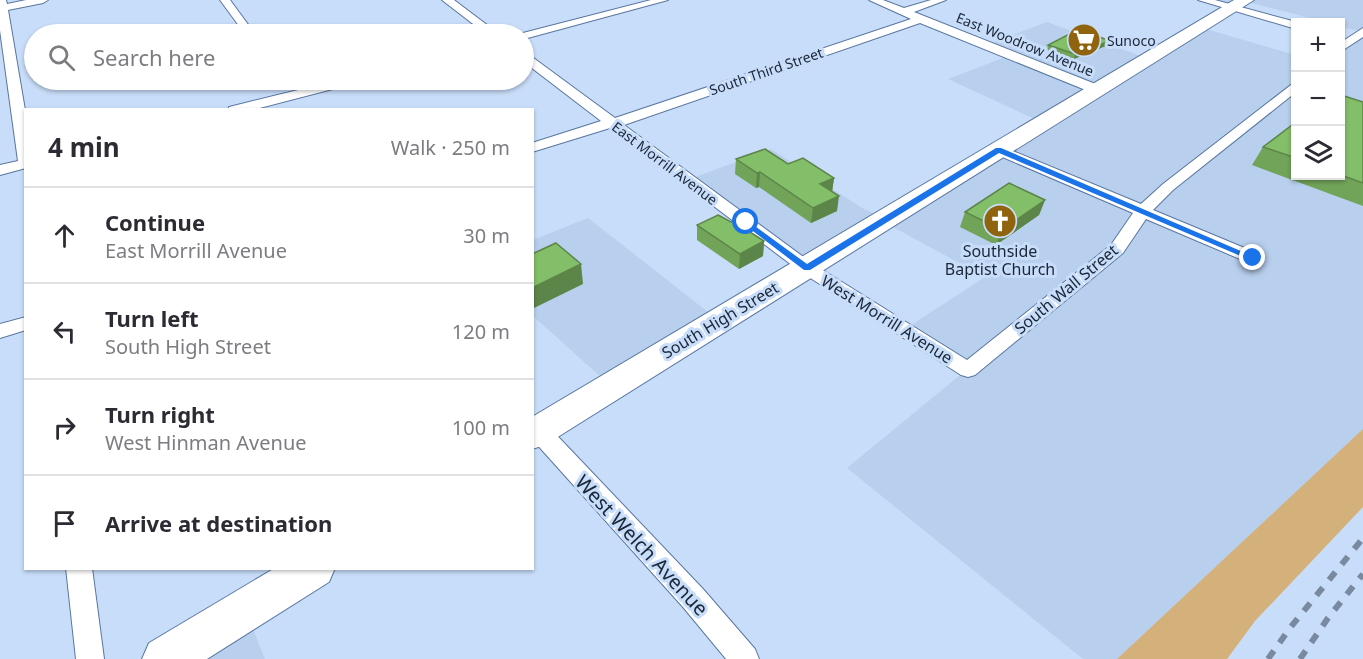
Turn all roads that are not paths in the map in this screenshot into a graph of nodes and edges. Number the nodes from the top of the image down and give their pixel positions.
1 (44, 0) edge
2 (225, 0) edge
3 (447, 0) edge
4 (662, 0) edge
5 (874, 0) edge
6 (941, 0) edge
7 (1203, 0) edge
8 (1239, 4) edge
9 (1, 5) edge
10 (904, 12) junction
11 (920, 18) junction
12 (243, 24) edge
13 (479, 24) edge
14 (1291, 24) edge
15 (1363, 31) edge
16 (534, 33) edge
17 (1346, 39) edge
18 (534, 65) edge
19 (1291, 89) edge
20 (291, 90) edge
21 (311, 90) edge
22 (1098, 90) junction
23 (294, 94) junction
24 (252, 107) edge
25 (611, 123) junction
26 (534, 147) edge
27 (24, 150) edge
28 (998, 150) junction
29 (24, 164) edge
30 (0, 170) edge
31 (1143, 211) junction
32 (1253, 258) dead end
33 (807, 268) junction
34 (24, 324) edge
35 (0, 332) edge
36 (968, 370) joint
37 (536, 433) edge
38 (79, 570) edge
39 (311, 570) edge
40 (90, 659) edge
41 (165, 659) edge
42 (745, 659) edge

1 - 9 street
2 - 12 street
3 - 13 street
4 - 16 street
5 - 10 street, East Woodrow Avenue
6 - 10 street
7 - 8 street
8 - 14 street
8 - 22 main road, South High Street
9 - 27 street
10 - 11 street, East Woodrow Avenue
11 - 22 street, East Woodrow Avenue
11 - 25 street, South Third Street
15 - 17 street
18 - 25 street, East Morrill Avenue
19 - 31 street, South Wall Street
20 - 23 street
21 - 23 street
22 - 28 main road, South High Street
23 - 24 street
25 - 26 street, South Third Street
25 - 33 street, East Morrill Avenue
28 - 31 street
28 - 33 main road, South High Street
29 - 30 street
31 - 32 street
31 - 36 street, South Wall Street
33 - 36 street, West Morrill Avenue
33 - 37 main road, South High Street
34 - 35 street
37 - 42 street, West Welch Avenue
38 - 40 street
39 - 41 main road

